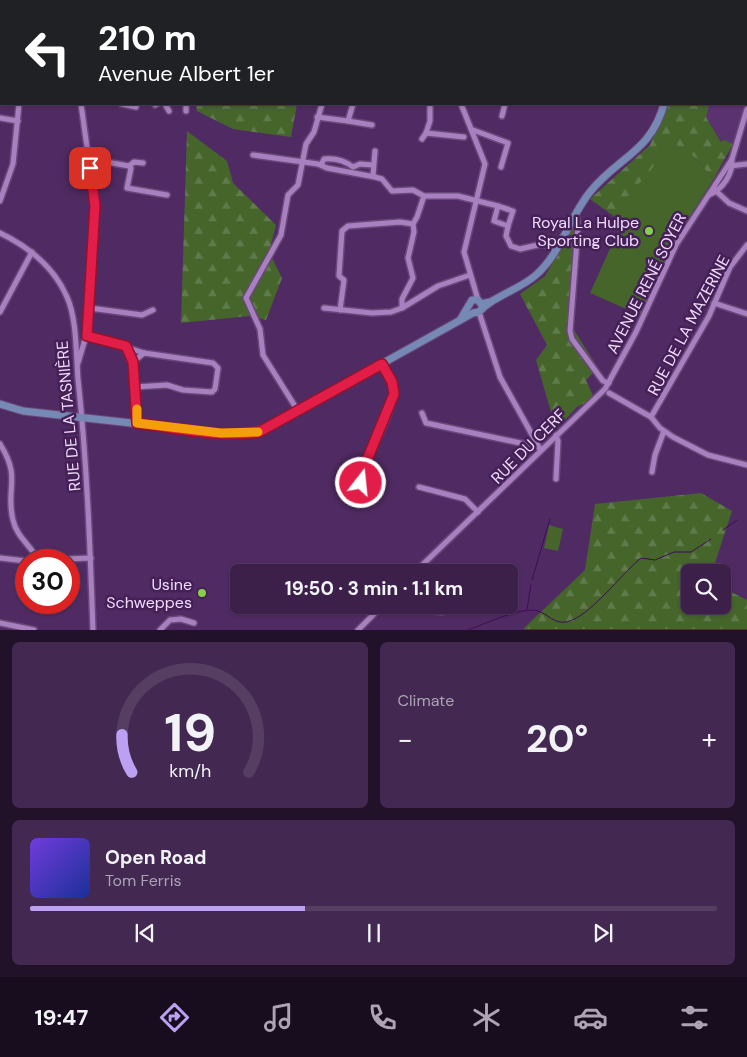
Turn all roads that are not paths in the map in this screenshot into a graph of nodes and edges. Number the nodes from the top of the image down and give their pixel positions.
1 (19, 105) edge
2 (81, 105) edge
3 (165, 105) edge
4 (186, 105) edge
5 (322, 105) edge
6 (353, 105) edge
7 (430, 105) edge
8 (461, 105) edge
9 (505, 105) edge
10 (663, 105) edge
11 (747, 108) edge
12 (168, 111) dead end
13 (186, 111) dead end
14 (502, 116) dead end
15 (317, 117) junction
16 (0, 118) edge
17 (18, 121) junction
18 (348, 121) junction
19 (372, 125) dead end
20 (473, 130) junction
21 (426, 133) junction
22 (464, 137) dead end
23 (422, 139) dead end
24 (375, 151) dead end
25 (254, 155) dead end
26 (90, 159) junction
27 (303, 162) junction
28 (142, 163) dead end
29 (747, 164) edge
30 (321, 165) junction
31 (373, 165) junction
32 (129, 166) junction
33 (730, 166) junction
34 (501, 168) dead end
35 (353, 169) junction
36 (374, 176) junction
37 (714, 190) junction
38 (167, 195) dead end
39 (424, 196) junction
40 (477, 200) junction
41 (0, 201) edge
42 (498, 206) junction
43 (747, 212) edge
44 (576, 214) junction
45 (413, 224) junction
46 (508, 226) junction
47 (0, 233) edge
48 (747, 246) edge
49 (556, 250) junction
50 (32, 252) junction
51 (470, 275) junction
52 (714, 303) junction
53 (476, 307) junction
54 (90, 308) junction
55 (324, 308) dead end
56 (402, 308) junction
57 (153, 310) dead end
58 (340, 310) junction
59 (0, 312) edge
60 (747, 314) edge
61 (87, 336) junction
62 (126, 346) junction
63 (144, 353) junction
64 (133, 362) junction
65 (78, 364) junction
66 (382, 364) junction
67 (609, 383) junction
68 (135, 387) junction
69 (605, 392) junction
70 (0, 404) edge
71 (298, 411) junction
72 (422, 413) dead end
73 (651, 417) junction
74 (82, 418) junction
75 (137, 423) junction
76 (664, 431) junction
77 (556, 435) junction
78 (0, 445) edge
79 (540, 448) junction
80 (747, 465) edge
81 (362, 472) dead end
82 (652, 472) dead end
83 (556, 479) dead end
84 (419, 487) dead end
85 (478, 512) junction
86 (30, 549) edge
87 (0, 558) edge
88 (80, 558) edge
89 (91, 558) junction
90 (15, 560) edge
91 (424, 564) edge
92 (374, 614) edge
93 (0, 623) edge
94 (194, 623) dead end
95 (34, 630) edge
96 (93, 630) edge
97 (160, 630) edge
98 (358, 630) edge

1 - 17 street
2 - 26 street
3 - 12 street
4 - 13 street
5 - 15 street
6 - 18 street
7 - 21 street
8 - 20 street
9 - 14 street
10 - 44 main road
11 - 33 street
15 - 18 street
15 - 27 street
16 - 17 street
17 - 41 street
18 - 19 street
20 - 34 street
20 - 40 street
21 - 22 street
21 - 23 street
24 - 31 street
25 - 27 street
26 - 32 street
26 - 54 street
27 - 30 street
27 - 71 street
28 - 32 street
29 - 33 street
30 - 35 street
30 - 35 street
31 - 35 street
31 - 36 street
32 - 38 street
33 - 37 street, AVENUE RENÉ SOYER
35 - 36 street
36 - 39 street
37 - 43 street
37 - 67 street, AVENUE RENÉ SOYER
39 - 40 street
39 - 45 street
40 - 42 street
40 - 51 street
42 - 46 street
42 - 46 street
44 - 49 main road
44 - 67 street
45 - 56 street
45 - 58 street
46 - 49 street
47 - 50 street, RUE DE LA TASNIÈRE
48 - 52 street, RUE DE LA MAZERINE
49 - 53 main road
50 - 59 street
50 - 65 street, RUE DE LA TASNIÈRE
51 - 53 street
51 - 56 street
52 - 60 street
52 - 73 street, RUE DE LA MAZERINE
53 - 66 main road
53 - 79 street
54 - 57 street
54 - 61 street
55 - 58 street
56 - 58 street
61 - 62 street
61 - 65 street
62 - 63 street
62 - 64 street
63 - 64 street
63 - 68 street
64 - 68 street
65 - 74 street, RUE DE LA TASNIÈRE
66 - 71 main road
66 - 81 street
67 - 69 street, AVENUE RENÉ SOYER
68 - 75 street
69 - 73 street
69 - 77 street, RUE DU CERF
70 - 74 main road
71 - 75 main road
72 - 79 street, RUE DU CERF
73 - 76 street
74 - 75 main road
74 - 89 street, RUE DE LA TASNIÈRE
76 - 80 street
76 - 82 street
77 - 79 street, RUE DU CERF
77 - 83 street
78 - 86 street
79 - 85 street, RUE DU CERF
84 - 85 street
85 - 91 street, RUE DU CERF
87 - 90 street
88 - 89 street
89 - 96 street, RUE DE LA TASNIÈRE
92 - 98 street
93 - 95 street
94 - 97 street

